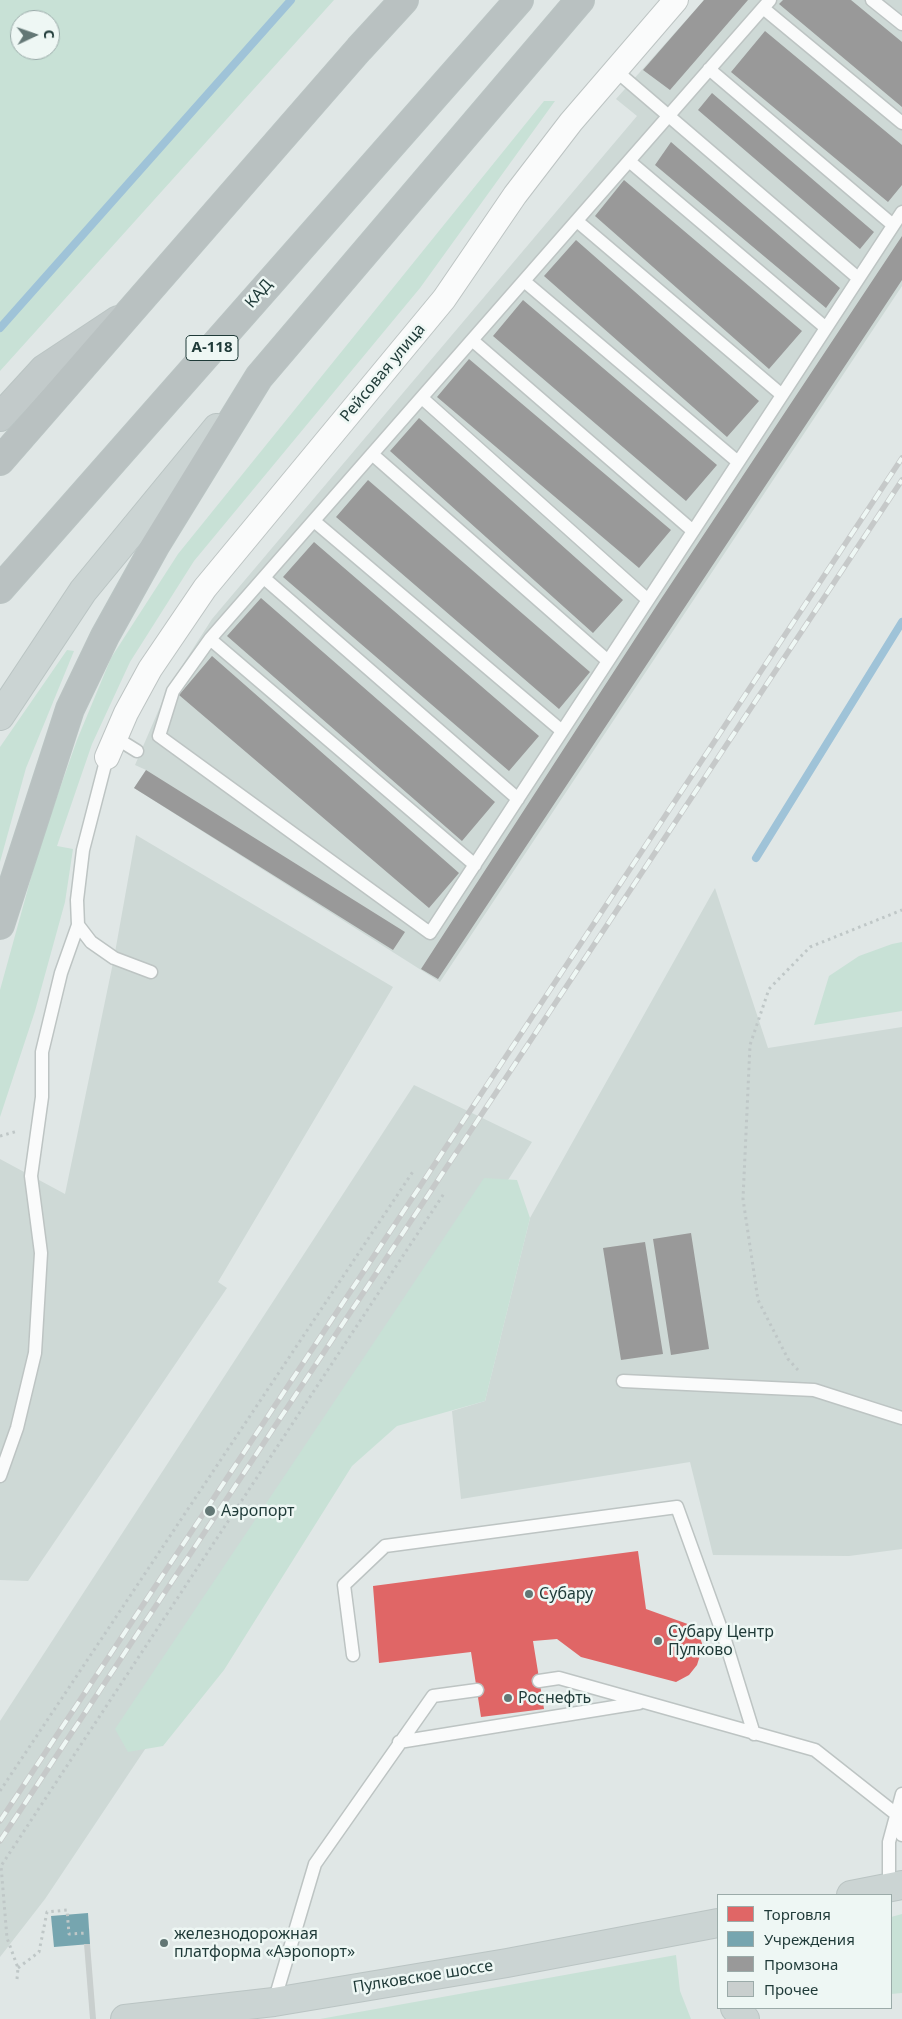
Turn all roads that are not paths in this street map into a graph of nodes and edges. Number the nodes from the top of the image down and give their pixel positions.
1 (404, 0) edge
2 (519, 0) edge
3 (580, 0) edge
4 (676, 0) edge
5 (872, 0) edge
6 (766, 4) edge
7 (902, 24) edge
8 (616, 70) junction
9 (709, 70) junction
10 (670, 115) junction
11 (902, 124) edge
12 (629, 161) junction
13 (902, 212) edge
14 (577, 221) junction
15 (893, 225) junction
16 (858, 278) junction
17 (524, 281) junction
18 (127, 314) junction
19 (826, 328) junction
20 (472, 340) junction
21 (259, 377) junction
22 (782, 395) junction
23 (422, 398) junction
24 (0, 417) edge
25 (372, 454) junction
26 (0, 461) edge
27 (738, 462) junction
28 (314, 521) junction
29 (693, 530) junction
30 (264, 578) junction
31 (0, 589) edge
32 (648, 600) junction
33 (210, 639) junction
34 (608, 660) junction
35 (0, 716) edge
36 (562, 731) junction
37 (111, 748) junction
38 (137, 751) dead end
39 (518, 799) junction
40 (475, 865) junction
41 (0, 925) edge
42 (78, 925) junction
43 (151, 972) dead end
44 (623, 1381) dead end
45 (902, 1418) edge
46 (0, 1476) edge
47 (353, 1655) dead end
48 (539, 1680) dead end
49 (477, 1690) dead end
50 (644, 1702) junction
51 (754, 1734) junction
52 (399, 1742) junction
53 (902, 1794) edge
54 (896, 1814) junction
55 (902, 1835) edge
56 (895, 1886) edge
57 (856, 1894) edge
58 (717, 1923) edge
59 (274, 2002) junction
60 (736, 2009) edge
61 (125, 2019) edge
62 (745, 2019) edge

1 - 18 highway
2 - 31 highway, КАД / А-118
3 - 21 highway
4 - 8 street, Рейсовая улица
5 - 7 lane
6 - 9 lane
6 - 11 lane
8 - 10 lane
8 - 37 street, Рейсовая улица
9 - 10 lane
9 - 15 lane
10 - 12 lane
10 - 16 lane
12 - 14 lane
12 - 19 lane
13 - 15 lane
14 - 17 lane
14 - 22 lane
15 - 16 lane
16 - 19 lane
17 - 20 lane
17 - 27 lane
18 - 24 highway
18 - 26 highway
19 - 22 lane
20 - 23 lane
20 - 29 lane
21 - 35 main road
21 - 41 highway
22 - 27 lane
23 - 25 lane
23 - 32 lane
25 - 28 lane
25 - 34 lane
27 - 29 lane
28 - 30 lane
28 - 36 lane
29 - 32 lane
30 - 33 lane
30 - 39 lane
32 - 34 lane
33 - 40 lane
33 - 40 lane
34 - 36 lane
36 - 39 lane
37 - 38 lane
37 - 42 lane
39 - 40 lane
42 - 43 lane
42 - 46 lane
44 - 45 lane
47 - 51 lane
48 - 50 lane
49 - 52 lane
50 - 51 lane
50 - 52 lane
51 - 54 lane
52 - 59 lane
53 - 54 lane
54 - 55 lane
54 - 56 lane
56 - 57 main road
58 - 59 main road, Пулковское шоссе
59 - 61 main road, Пулковское шоссе
60 - 62 main road

